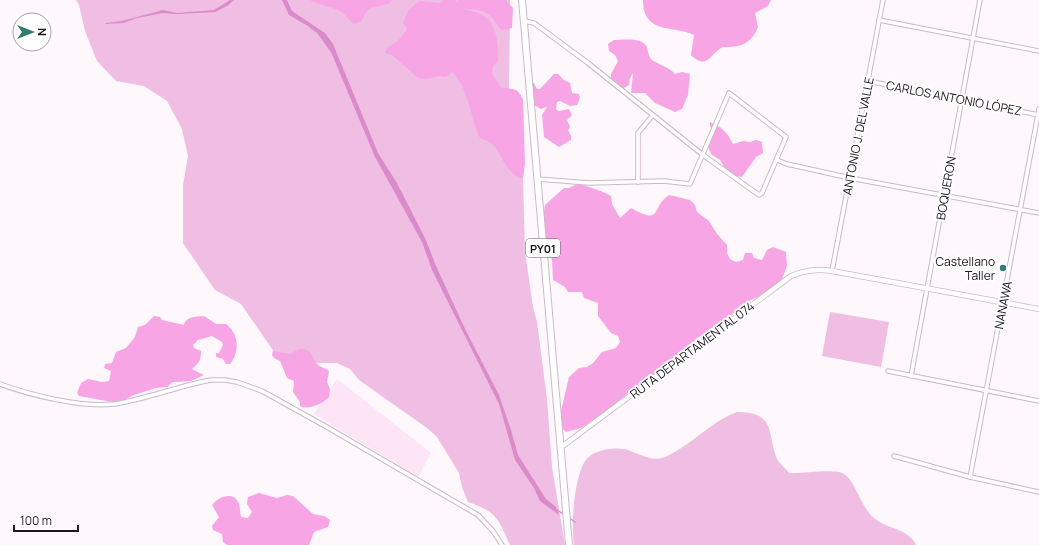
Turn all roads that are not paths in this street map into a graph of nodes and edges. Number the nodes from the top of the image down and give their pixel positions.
1 (522, 0) edge
2 (883, 0) edge
3 (980, 0) edge
4 (879, 20) junction
5 (524, 21) junction
6 (973, 38) junction
7 (1039, 51) edge
8 (868, 81) junction
9 (962, 98) junction
10 (1039, 109) edge
11 (1038, 114) edge
12 (653, 115) junction
13 (703, 155) junction
14 (777, 160) junction
15 (850, 178) junction
16 (538, 179) junction
17 (638, 182) junction
18 (944, 196) junction
19 (1020, 210) junction
20 (1039, 213) edge
21 (832, 271) junction
22 (927, 289) junction
23 (1003, 302) junction
24 (1039, 309) edge
25 (888, 371) dead end
26 (912, 376) junction
27 (0, 384) edge
28 (986, 391) junction
29 (1039, 401) edge
30 (560, 448) junction
31 (894, 456) dead end
32 (970, 477) junction
33 (1039, 492) edge
34 (502, 545) edge
35 (569, 545) edge

1 - 5 highway, PY01
2 - 4 street, ANTONIO J. DEL VALLE
3 - 6 street, BOQUERON
4 - 6 street
4 - 8 street, ANTONIO J. DEL VALLE
5 - 12 street
5 - 16 highway, PY01
6 - 7 street
6 - 9 street, BOQUERON
8 - 9 street, CARLOS ANTONIO LÓPEZ
8 - 15 street, ANTONIO J. DEL VALLE
9 - 11 street, CARLOS ANTONIO LÓPEZ
9 - 18 street, BOQUERON
10 - 11 street, NANAWA
11 - 19 street, NANAWA
12 - 13 street
12 - 17 street
13 - 14 street
13 - 14 street
13 - 17 street
14 - 15 street
15 - 18 street
15 - 21 street, ANTONIO J. DEL VALLE
16 - 17 street
16 - 30 highway, PY01
18 - 19 street
18 - 22 street, BOQUERON
19 - 20 street
19 - 23 street, NANAWA
21 - 22 street, RUTA DEPARTAMENTAL 074
21 - 30 street, RUTA DEPARTAMENTAL 074
22 - 23 street, RUTA DEPARTAMENTAL 074
22 - 26 street, BOQUERON
23 - 24 street, RUTA DEPARTAMENTAL 074
23 - 28 street, NANAWA
25 - 26 street
26 - 28 street
27 - 34 street
28 - 29 street
28 - 32 street, NANAWA
30 - 35 highway, PY01
31 - 32 street
32 - 33 street

